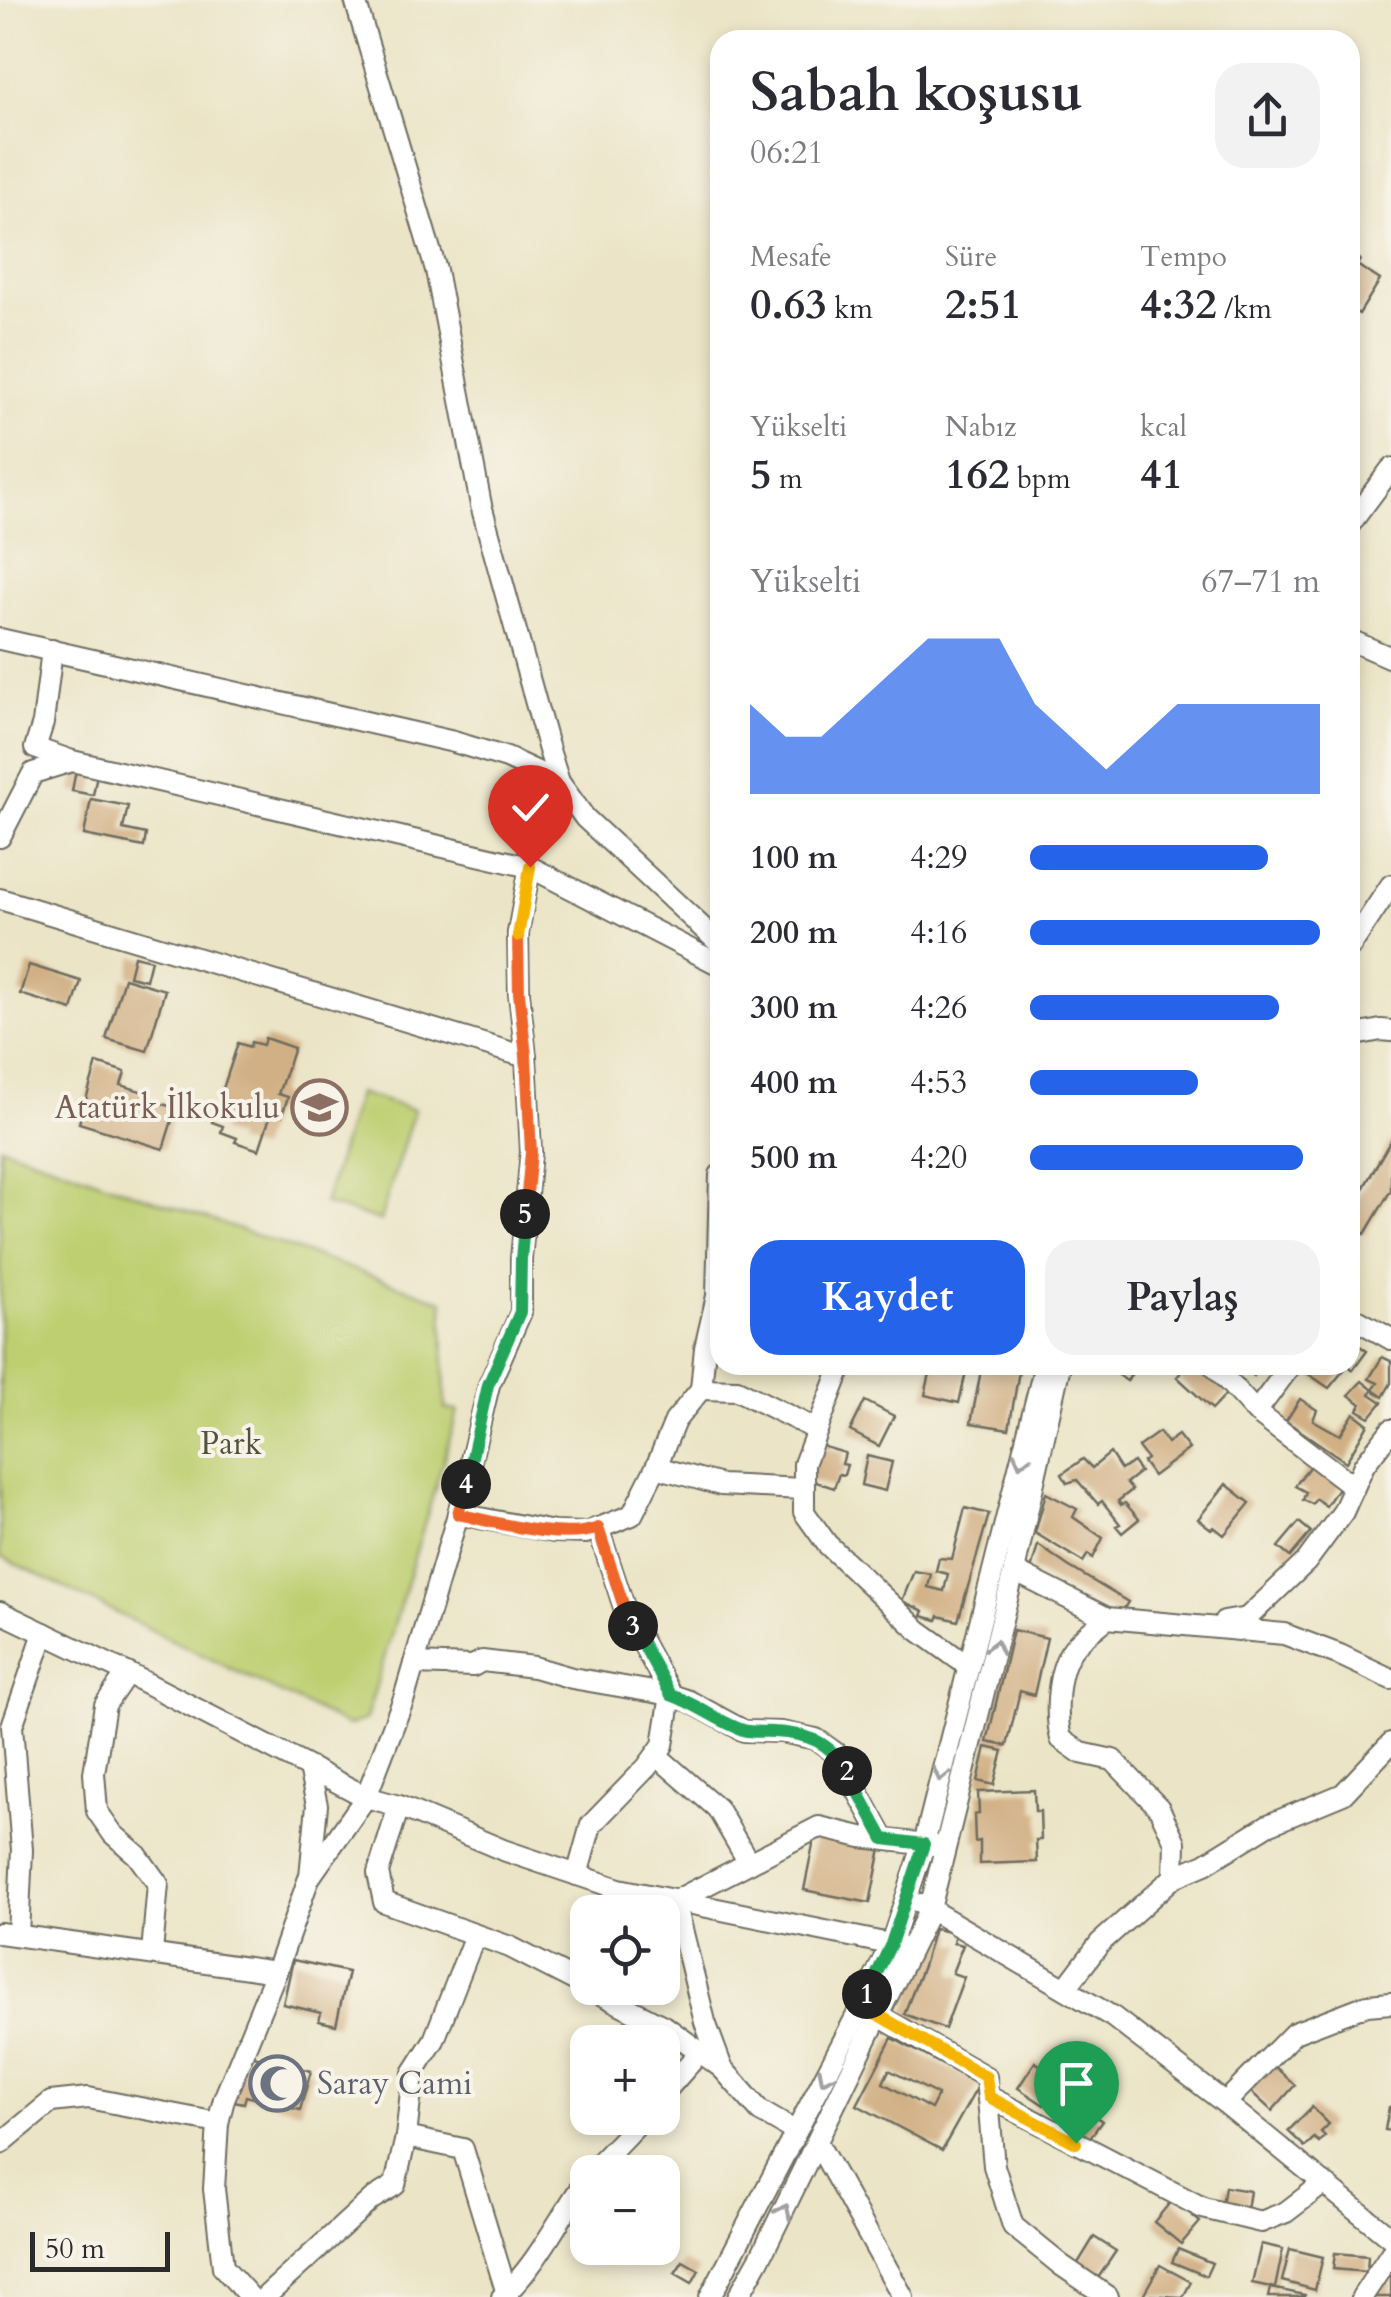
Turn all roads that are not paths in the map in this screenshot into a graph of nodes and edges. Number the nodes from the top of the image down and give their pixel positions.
1 (355, 0) edge
2 (1391, 469) edge
3 (1360, 511) edge
4 (0, 639) edge
5 (1360, 644) edge
6 (52, 650) junction
7 (1391, 658) edge
8 (72, 761) junction
9 (560, 782) junction
10 (0, 836) edge
11 (530, 867) junction
12 (1391, 885) edge
13 (0, 900) edge
14 (1360, 932) edge
15 (710, 935) edge
16 (710, 960) edge
17 (1391, 1031) edge
18 (1360, 1034) edge
19 (526, 1056) junction
20 (1360, 1322) edge
21 (710, 1326) edge
22 (1391, 1339) edge
23 (838, 1375) edge
24 (1042, 1375) edge
25 (1058, 1375) edge
26 (1222, 1375) edge
27 (1284, 1375) edge
28 (701, 1389) junction
29 (1256, 1412) junction
30 (817, 1430) junction
31 (1391, 1430) edge
32 (656, 1467) junction
33 (1354, 1487) junction
34 (803, 1489) junction
35 (458, 1514) junction
36 (598, 1528) junction
37 (1014, 1571) junction
38 (0, 1612) edge
39 (1107, 1618) junction
40 (1200, 1625) junction
41 (44, 1633) junction
42 (414, 1664) junction
43 (968, 1666) junction
44 (127, 1673) junction
45 (1391, 1680) edge
46 (671, 1695) junction
47 (6, 1734) edge
48 (1391, 1743) edge
49 (656, 1755) junction
50 (310, 1768) junction
51 (366, 1798) junction
52 (399, 1806) junction
53 (884, 1839) junction
54 (934, 1845) junction
55 (750, 1862) junction
56 (577, 1875) junction
57 (1174, 1876) junction
58 (310, 1878) junction
59 (650, 1895) edge
60 (906, 1895) junction
61 (680, 1899) edge
62 (680, 1902) edge
63 (930, 1909) junction
64 (680, 1918) edge
65 (9, 1934) edge
66 (475, 1935) junction
67 (901, 1946) junction
68 (152, 1954) junction
69 (276, 1972) junction
70 (570, 1978) edge
71 (1066, 1988) junction
72 (1391, 2003) edge
73 (623, 2005) edge
74 (870, 2013) junction
75 (700, 2052) junction
76 (722, 2068) junction
77 (680, 2075) edge
78 (989, 2097) junction
79 (1224, 2103) junction
80 (218, 2123) junction
81 (796, 2132) junction
82 (627, 2135) edge
83 (406, 2137) junction
84 (818, 2142) junction
85 (0, 2144) edge
86 (608, 2155) edge
87 (1324, 2183) junction
88 (570, 2201) edge
89 (1391, 2238) edge
90 (1391, 2253) edge
91 (506, 2296) edge
92 (250, 2297) edge
93 (266, 2297) edge
94 (710, 2297) edge
95 (738, 2297) edge
96 (903, 2297) edge
97 (1108, 2297) edge
98 (1362, 2297) edge

1 - 9 street
2 - 3 street
4 - 6 street
5 - 7 street
6 - 8 street
6 - 9 street
8 - 10 street
8 - 11 street
9 - 15 street
11 - 16 street
11 - 19 street
12 - 14 street
13 - 19 street
17 - 18 street
19 - 35 street
20 - 22 street
21 - 28 street
23 - 30 street
24 -> 43 street
25 - 37 street
26 - 29 street
27 - 29 street
28 - 30 street
28 - 32 street
29 - 33 street
30 - 34 street
31 - 33 street
32 - 34 street
32 - 36 street
33 - 40 street
34 - 43 street
35 - 36 street
35 - 42 street
36 - 46 street
37 - 39 street
54 -> 37 street
38 - 41 street
39 - 40 street
39 - 57 street
40 - 45 street
41 - 44 street
41 - 47 street
42 - 46 street
42 - 51 street
43 -> 54 street
44 - 50 street
44 - 68 street
46 - 49 street
46 - 53 street
47 - 65 street
48 - 57 street
49 - 55 street
49 - 56 street
50 - 51 street
50 - 58 street
51 - 52 street
51 - 58 street
52 - 56 street
52 - 66 street
53 - 54 street
53 - 55 street
54 - 60 street
54 - 63 street
55 - 61 street
56 - 59 street
57 - 71 street
58 - 69 street
60 - 63 street
60 - 67 street
62 - 67 street
63 - 67 street
63 - 71 street
64 - 76 street
65 - 68 street
66 - 70 street
66 - 83 street
67 - 74 street
68 - 69 street
69 - 80 street
71 - 79 street
72 - 79 street
73 - 75 street
74 - 78 street
74 -> 81 street
74 - 84 street
75 - 76 street
75 - 77 street
76 - 81 street
78 - 87 street
78 - 97 street
79 - 87 street
80 - 85 street
80 - 92 street
81 - 94 street
82 - 86 street
83 - 91 street
83 - 93 street
95 -> 84 street
84 - 96 street
87 - 89 street
88 - 91 street
90 - 98 street

